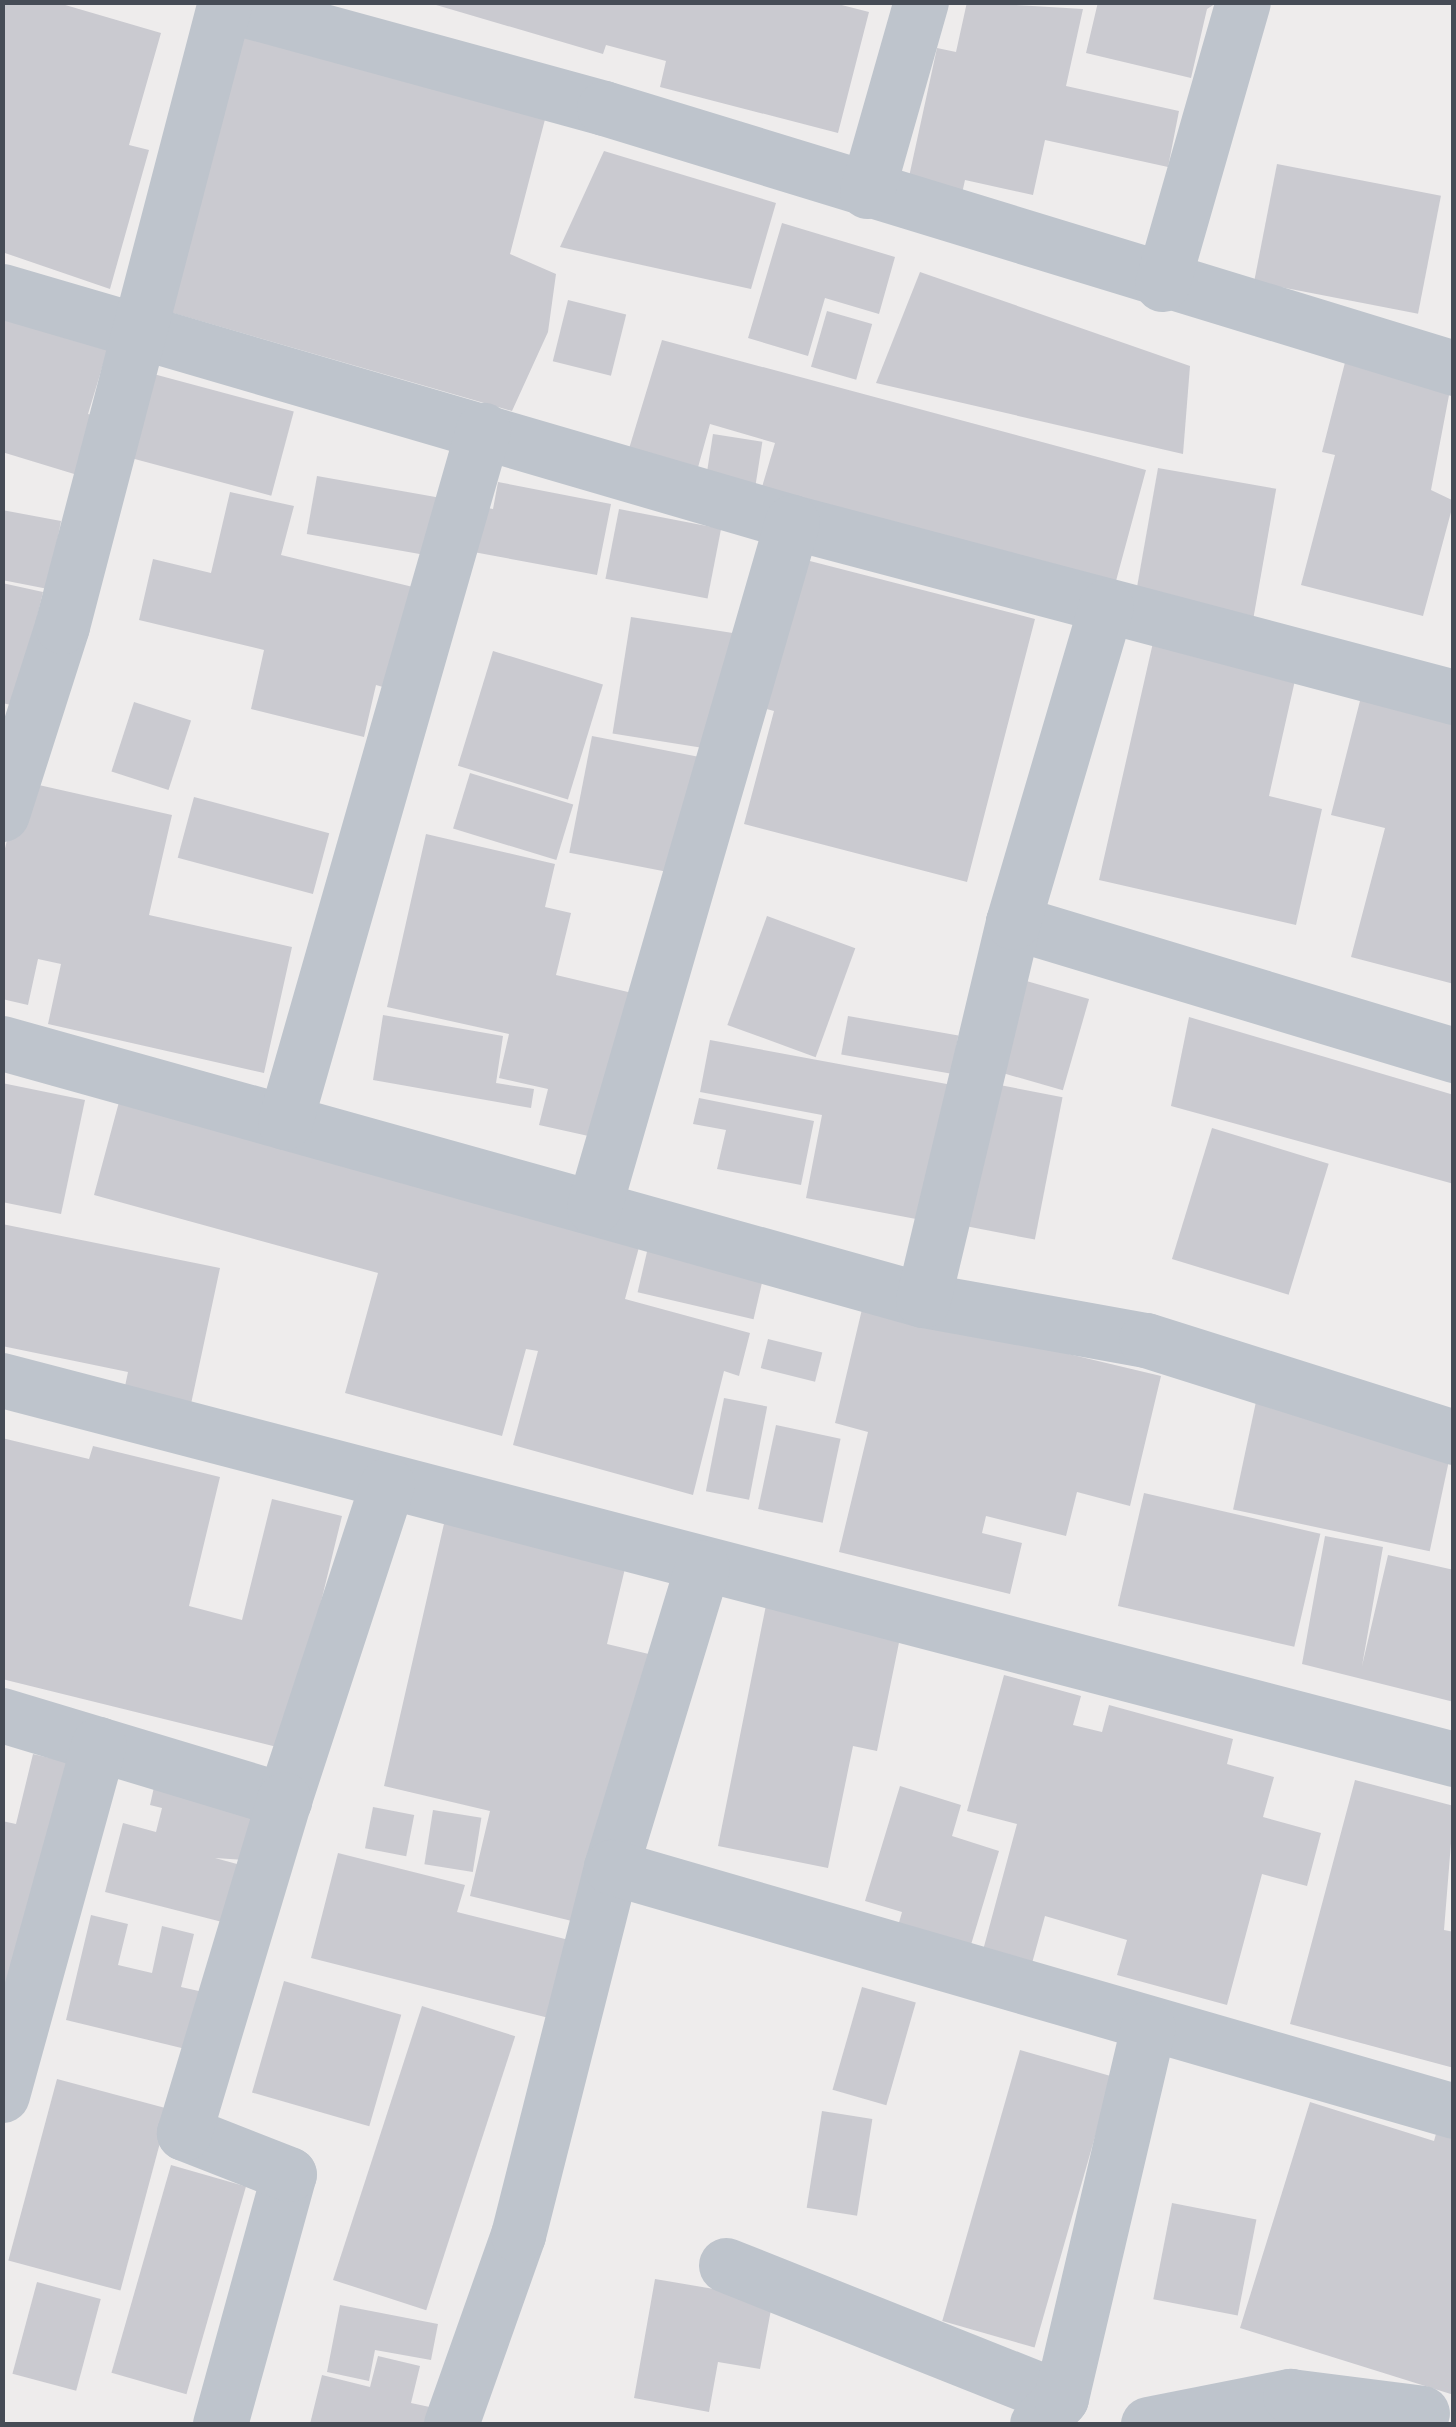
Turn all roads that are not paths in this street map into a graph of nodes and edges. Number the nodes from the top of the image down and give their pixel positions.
1 (921, 2) edge
2 (1242, 2) edge
3 (224, 3) edge
4 (867, 191) junction
5 (1162, 284) junction
6 (2, 292) edge
7 (140, 332) junction
8 (1454, 368) edge
9 (483, 430) junction
10 (792, 522) junction
11 (1106, 606) junction
12 (1454, 697) edge
13 (2, 814) edge
14 (1013, 922) junction
15 (2, 1044) edge
16 (1454, 1056) edge
17 (285, 1122) junction
18 (594, 1206) junction
19 (922, 1300) junction
20 (2, 1380) edge
21 (1454, 1437) edge
22 (387, 1484) junction
23 (702, 1568) junction
24 (2, 1716) edge
25 (99, 1744) junction
26 (1454, 1759) edge
27 (284, 1800) junction
28 (611, 1867) junction
29 (1148, 2028) junction
30 (2, 2096) edge
31 (1454, 2111) edge
32 (726, 2265) dead end
33 (1049, 2411) edge
34 (1422, 2413) dead end
35 (220, 2424) edge
36 (451, 2424) edge
37 (1148, 2424) edge

1 - 4 street
2 - 5 street
3 - 4 street
3 - 7 street
4 - 5 street
5 - 8 street
6 - 7 street
7 - 9 street
7 - 13 street
9 - 10 street
9 - 17 street
10 - 11 street
10 - 18 street
11 - 12 street
11 - 14 street
14 - 16 street
14 - 19 street
15 - 17 street
17 - 18 street
18 - 19 street
19 - 21 street
20 - 22 street
22 - 23 street
22 - 27 street
23 - 26 street
23 - 28 street
24 - 25 street
25 - 27 street
25 - 30 street
27 - 35 street
28 - 29 street
28 - 36 street
29 - 31 street
29 - 33 street
32 - 33 street
34 - 37 street

